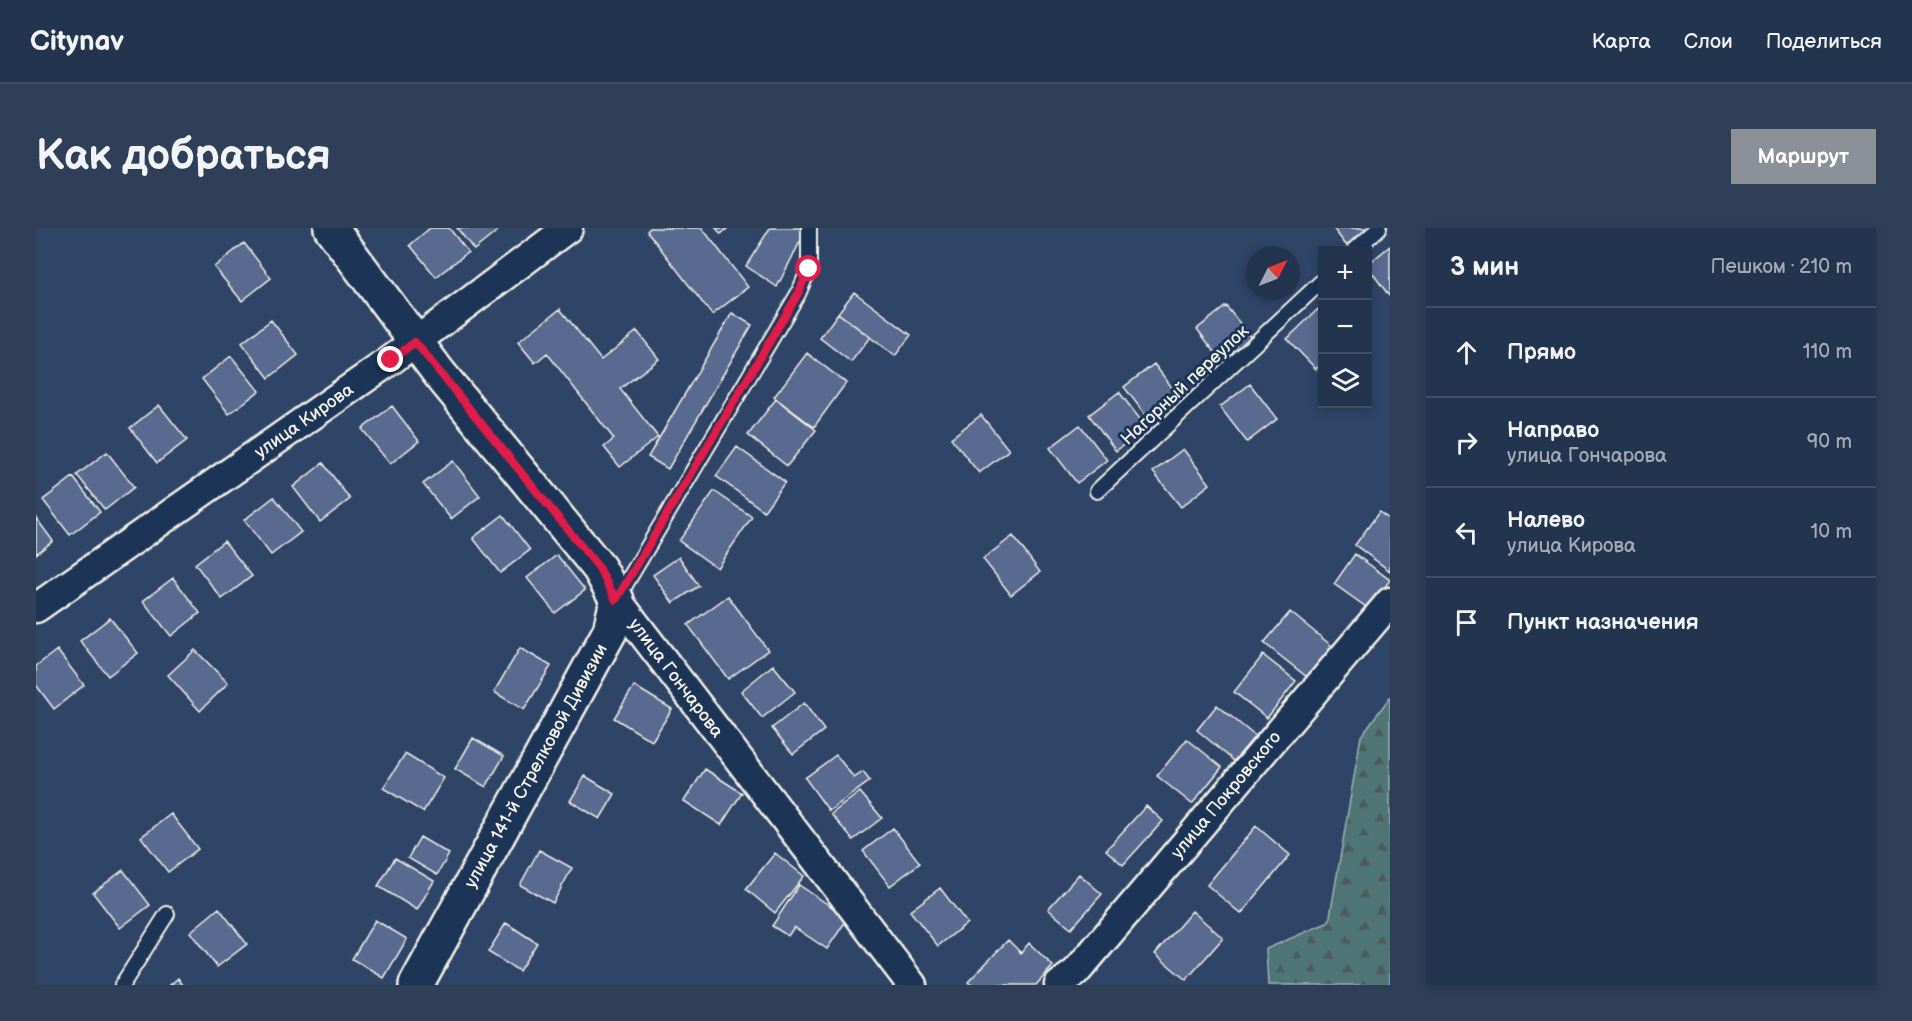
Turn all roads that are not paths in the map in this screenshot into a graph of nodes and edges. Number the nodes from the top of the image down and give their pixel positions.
1 (331, 228) edge
2 (568, 228) edge
3 (809, 228) edge
4 (1379, 228) edge
5 (1359, 246) edge
6 (1318, 285) edge
7 (415, 342) junction
8 (1097, 491) dead end
9 (616, 600) junction
10 (1390, 602) edge
11 (36, 608) edge
12 (167, 914) dead end
13 (122, 985) edge
14 (416, 985) edge
15 (912, 985) edge
16 (1059, 985) edge

1 - 7 main road, улица Гончарова
2 - 7 street, улица Кирова
3 - 9 lane, улица 141-й Стрелковой Дивизии
4 - 5 lane
6 - 8 lane, Нагорный переулок
7 - 9 main road, улица Гончарова
7 - 11 street, улица Кирова
9 - 14 main road, улица 141-й Стрелковой Дивизии
9 - 15 street, улица Гончарова
10 - 16 street, улица Покровского
12 - 13 lane

